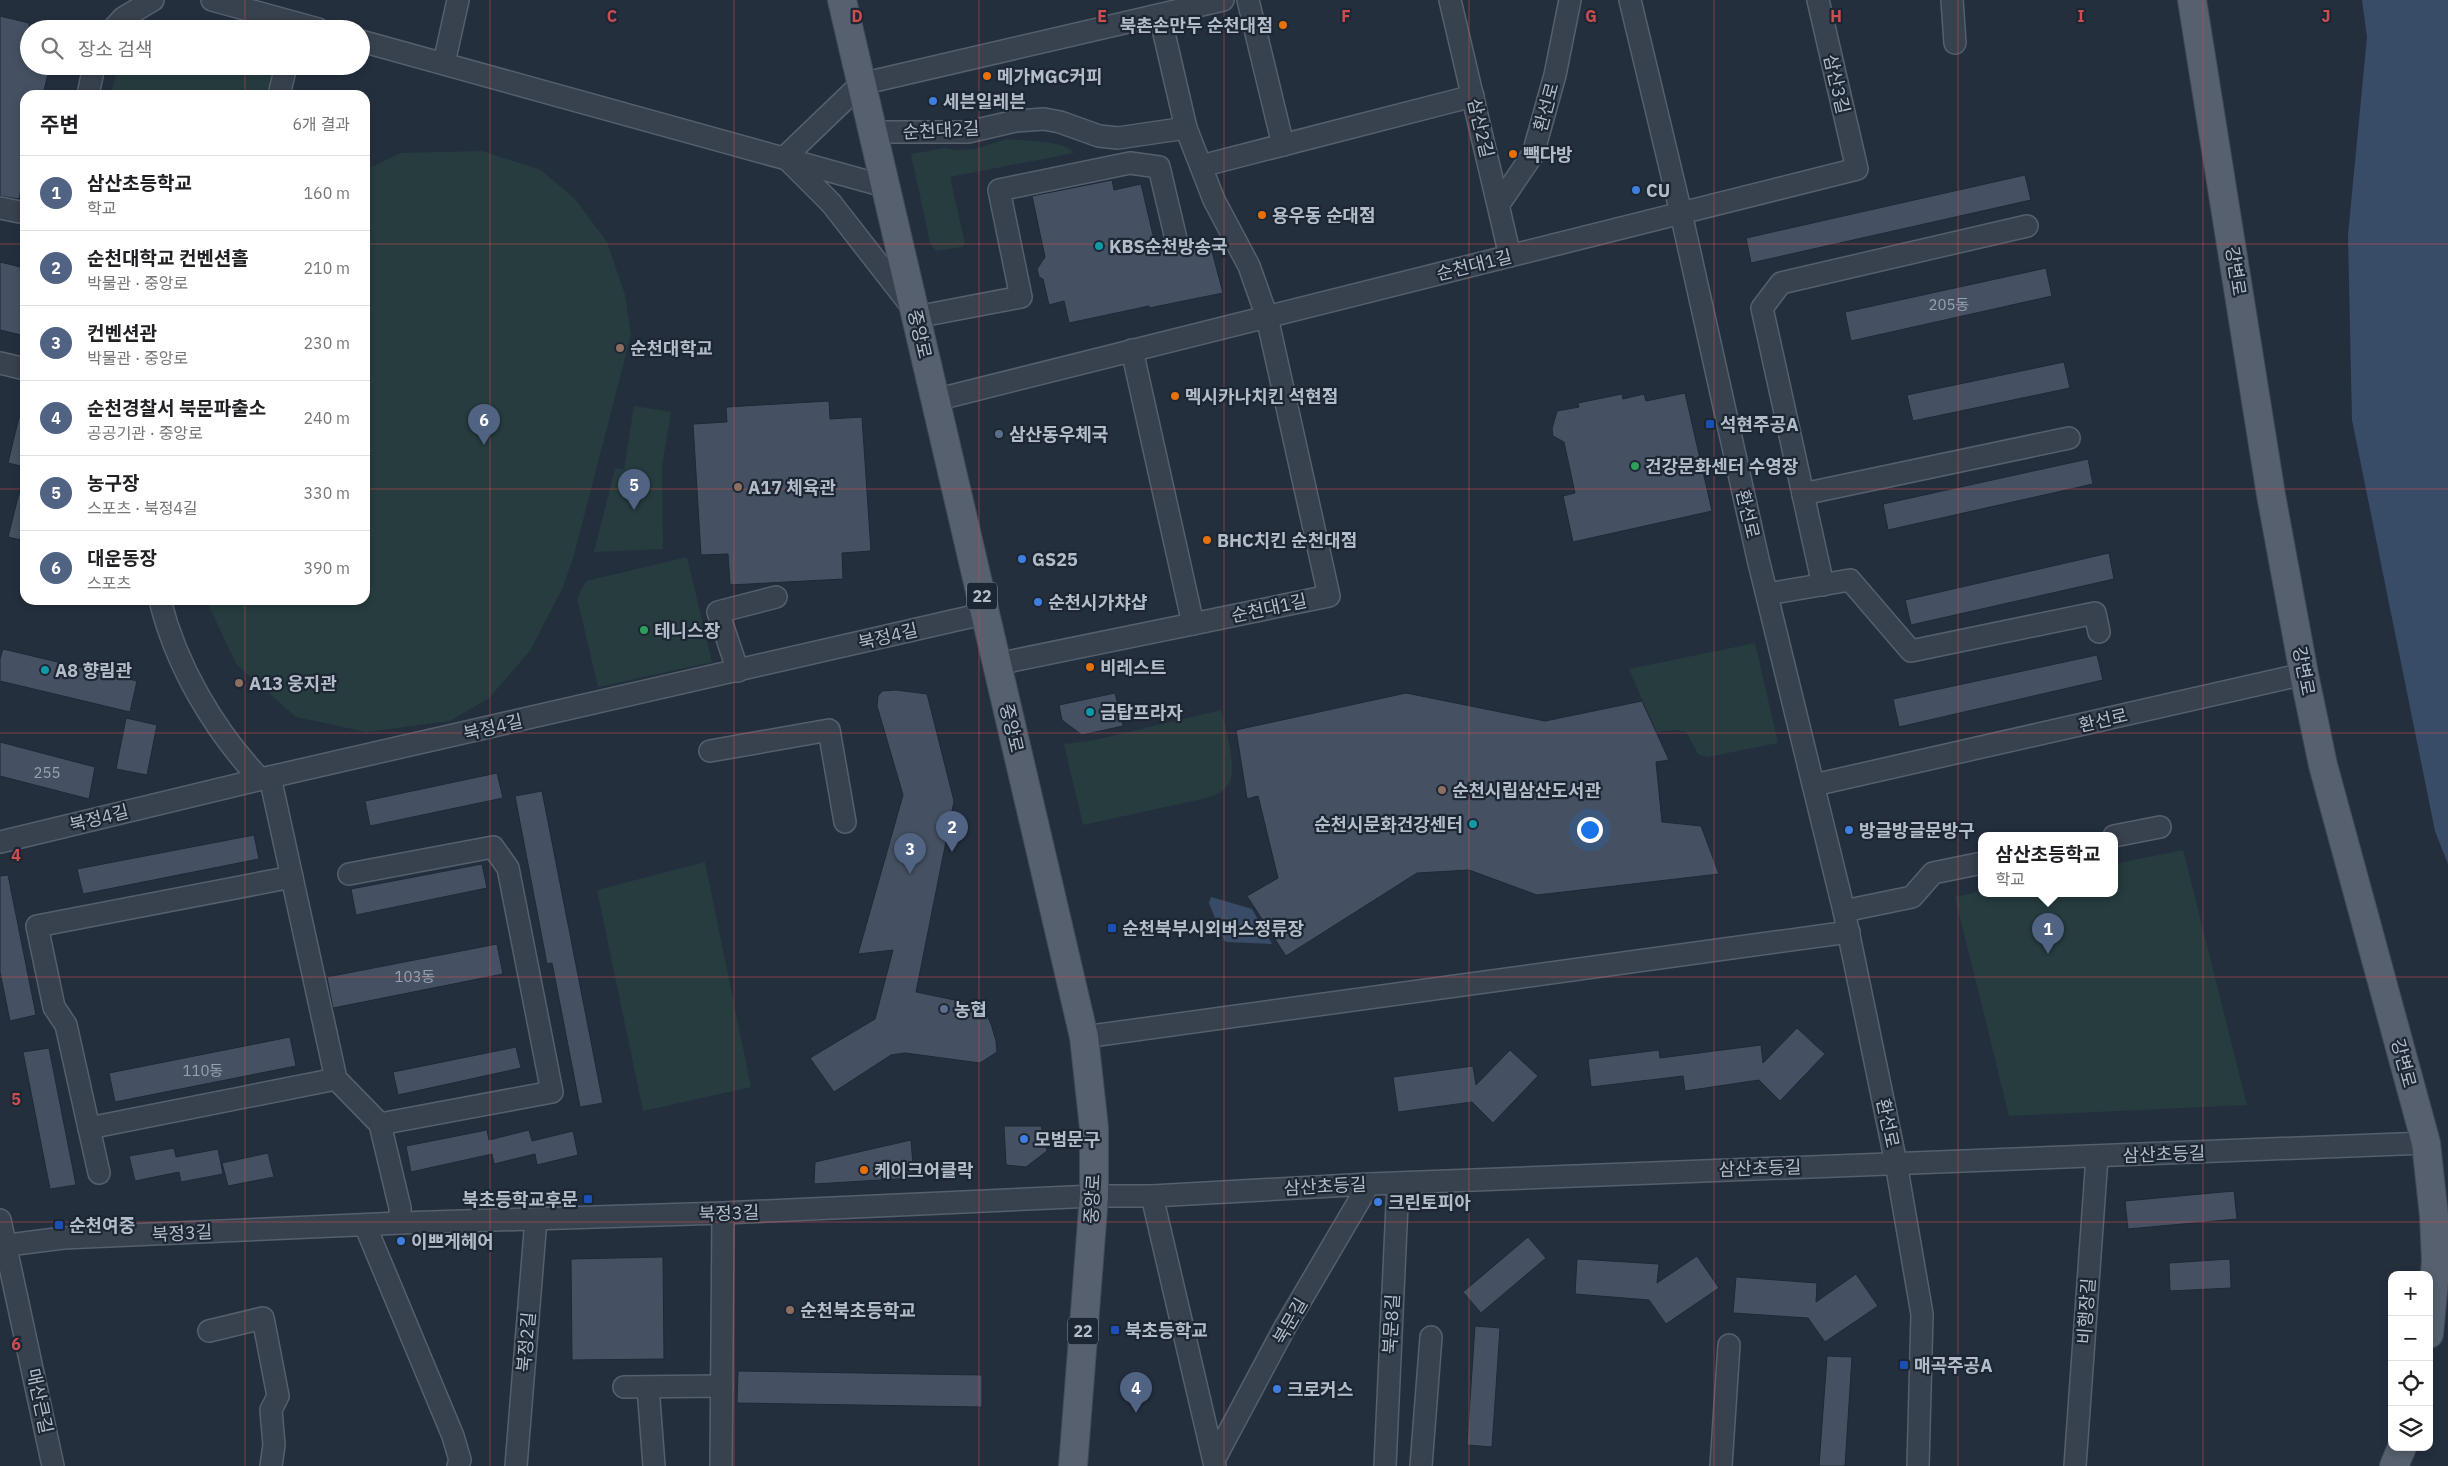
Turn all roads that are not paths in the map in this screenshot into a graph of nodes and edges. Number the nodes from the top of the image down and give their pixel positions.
1 (152, 0) edge
2 (212, 0) edge
3 (458, 0) edge
4 (842, 0) edge
5 (1223, 0) edge
6 (1248, 0) edge
7 (1450, 0) edge
8 (1570, 0) edge
9 (1630, 0) edge
10 (1818, 0) edge
11 (1952, 0) edge
12 (2192, 0) edge
13 (1160, 16) junction
14 (120, 20) edge
15 (277, 20) edge
16 (370, 43) edge
17 (1955, 43) dead end
18 (444, 63) junction
19 (92, 75) edge
20 (284, 75) edge
21 (861, 84) junction
22 (89, 90) edge
23 (280, 90) edge
24 (1473, 96) junction
25 (1186, 128) junction
26 (872, 132) junction
27 (1283, 145) junction
28 (785, 157) junction
29 (1201, 166) junction
30 (884, 186) junction
31 (1499, 204) junction
32 (0, 208) edge
33 (20, 212) edge
34 (1681, 213) junction
35 (2027, 226) dead end
36 (1176, 239) dead end
37 (1510, 256) junction
38 (915, 314) junction
39 (1267, 316) junction
40 (1132, 350) junction
41 (0, 362) edge
42 (20, 368) edge
43 (935, 400) junction
44 (2069, 438) dead end
45 (1803, 494) junction
46 (1823, 585) junction
47 (1767, 594) junction
48 (776, 597) dead end
49 (162, 605) edge
50 (987, 613) junction
51 (1193, 624) junction
52 (2099, 632) dead end
53 (997, 664) junction
54 (738, 671) junction
55 (2304, 674) junction
56 (710, 751) dead end
57 (265, 778) junction
58 (1814, 785) junction
59 (845, 822) dead end
60 (2160, 827) dead end
61 (2118, 835) edge
62 (0, 842) edge
63 (1978, 865) edge
64 (349, 874) dead end
65 (292, 877) junction
66 (1844, 911) junction
67 (1849, 932) junction
68 (1084, 1036) junction
69 (336, 1079) junction
70 (380, 1124) junction
71 (89, 1128) junction
72 (2426, 1143) junction
73 (2097, 1156) junction
74 (1896, 1163) junction
75 (98, 1173) dead end
76 (1398, 1183) junction
77 (1369, 1184) junction
78 (1094, 1196) junction
79 (1152, 1196) junction
80 (723, 1214) junction
81 (536, 1219) junction
82 (0, 1220) edge
83 (400, 1223) junction
84 (365, 1225) junction
85 (3, 1246) edge
86 (2436, 1321) edge
87 (209, 1331) dead end
88 (1431, 1337) dead end
89 (1729, 1346) dead end
90 (722, 1386) junction
91 (624, 1387) dead end
92 (648, 1387) junction
93 (2400, 1451) edge
94 (1215, 1463) edge
95 (53, 1466) edge
96 (271, 1466) edge
97 (458, 1466) edge
98 (516, 1466) edge
99 (654, 1466) edge
100 (721, 1466) edge
101 (1073, 1466) edge
102 (1385, 1466) edge
103 (1421, 1466) edge
104 (1721, 1466) edge
105 (1918, 1466) edge
106 (2076, 1466) edge
107 (2394, 1466) edge

1 - 14 street
2 - 15 street
3 - 18 street
4 - 21 main road, 중앙로 / 22
5 - 13 street
6 - 27 street
7 - 24 street, 삼산2길
8 - 31 street, 환선로
9 - 34 street, 환선로
10 - 34 street, 삼산3길
11 - 17 street
12 - 55 main road, 강변로
13 - 21 street
13 - 25 street
16 - 18 street
18 - 28 street
19 - 22 street
20 - 23 street
21 - 26 main road, 중앙로 / 22
21 - 28 street
24 - 27 street
24 - 31 street, 삼산2길
25 - 26 street, 순천대2길
25 - 29 street
26 - 30 main road, 중앙로 / 22
27 - 29 street
28 - 30 street
28 - 38 street
29 - 39 street
30 - 38 main road, 중앙로 / 22
31 - 37 street, 삼산2길
32 - 33 street
34 - 37 street, 순천대1길
34 - 47 street, 환선로
35 - 45 street
36 - 38 street
37 - 39 street, 순천대1길
38 - 43 main road, 중앙로 / 22
39 - 40 street, 순천대1길
39 - 51 street, 순천대1길
40 - 43 street, 순천대1길
40 - 51 street
41 - 42 street
43 - 50 main road, 중앙로 / 22
44 - 45 street
45 - 46 street
46 - 47 street
46 - 52 street
47 - 58 street, 환선로
48 - 54 street
49 - 57 street
50 - 53 main road, 중앙로 / 22
50 - 54 street, 북정4길
51 - 53 street, 순천대1길
53 - 68 main road, 중앙로 / 22
54 - 57 street, 북정4길
55 - 58 street, 환선로
55 - 72 main road, 강변로
56 - 59 street
57 - 62 street, 북정4길
57 - 65 street
58 - 66 street, 환선로
60 - 61 street
63 - 66 street
64 - 70 street
65 - 69 street
65 - 71 street
66 - 67 street, 환선로
67 - 68 street
67 - 74 street, 환선로
68 - 78 main road, 중앙로 / 22
69 - 70 street
69 - 71 street
70 - 83 street
71 - 75 street
72 - 73 street, 삼산초등길
72 - 86 main road, 강변로
73 - 74 street, 삼산초등길
73 - 106 street, 비행장길
74 - 76 street, 삼산초등길
74 - 105 street, 환선로
76 - 77 street, 삼산초등길
76 - 102 street, 북문8길
77 - 79 street, 삼산초등길
77 - 94 street, 북문길
78 - 79 street, 삼산초등길
78 - 80 street, 북정3길
78 - 101 main road, 중앙로 / 22
79 - 94 street, 북문길
80 - 81 street, 북정3길
80 - 90 street
81 - 83 street, 북정3길
81 - 98 street, 북정2길
82 - 85 street, 매산큰길
83 - 84 street, 북정3길
84 - 85 street, 북정3길
84 - 97 street
85 - 95 street, 매산큰길
87 - 96 street
88 - 103 street
89 - 104 street
90 - 92 street
90 - 100 street
91 - 92 street
92 - 99 street
93 - 107 main road

